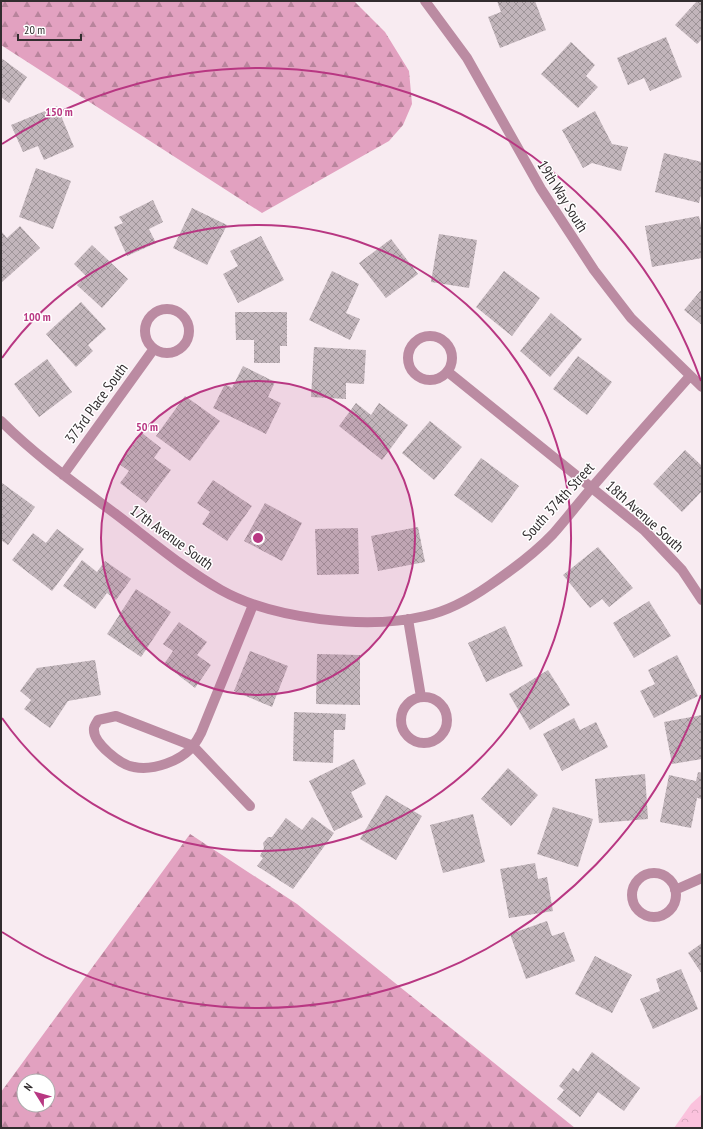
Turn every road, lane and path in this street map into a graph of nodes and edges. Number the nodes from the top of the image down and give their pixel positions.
1 (425, 1) edge
2 (153, 350) junction
3 (448, 372) junction
4 (690, 376) junction
5 (702, 387) edge
6 (1, 421) edge
7 (63, 475) junction
8 (591, 487) junction
9 (702, 600) edge
10 (253, 605) junction
11 (408, 619) junction
12 (353, 621) joint
13 (421, 697) junction
14 (193, 746) junction
15 (250, 806) dead end
16 (702, 878) edge
17 (675, 890) junction

1 - 4 street, 19th Way South
2 - 2 street
2 - 7 street, 373rd Place South
3 - 3 street
3 - 8 street, 18th Avenue South
4 - 5 street, 19th Way South
4 - 8 street, South 374th Street
6 - 7 street, 17th Avenue South
7 - 10 street, 17th Avenue South
8 - 9 street, 18th Avenue South
8 - 11 street, South 374th Street
10 - 12 street, 17th Avenue South
10 - 14 street
11 - 12 street, South 374th Street
11 - 13 street
13 - 13 street
14 - 14 street
14 - 15 street
16 - 17 street
17 - 17 street

